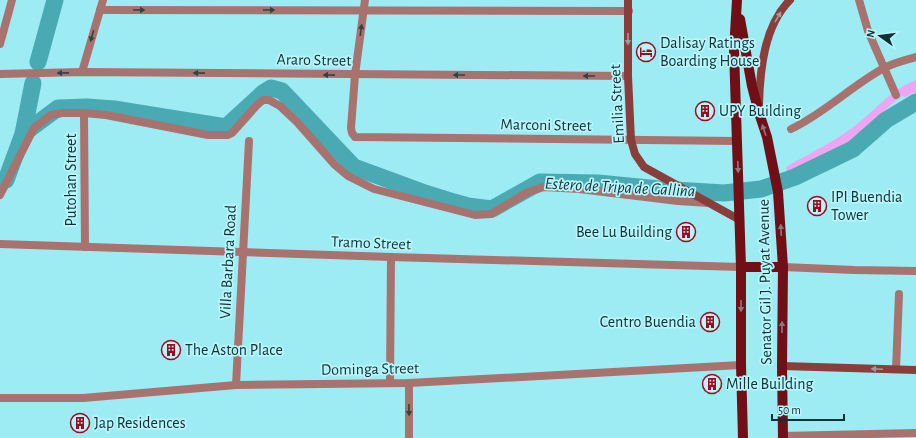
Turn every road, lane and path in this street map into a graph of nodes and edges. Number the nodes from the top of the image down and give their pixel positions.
1 (12, 0) edge
2 (103, 0) edge
3 (365, 0) edge
4 (628, 0) edge
5 (790, 0) edge
6 (858, 0) edge
7 (737, 4) edge
8 (0, 10) edge
9 (9, 10) junction
10 (100, 10) junction
11 (364, 10) junction
12 (629, 11) junction
13 (0, 44) edge
14 (916, 57) edge
15 (885, 68) junction
16 (82, 72) junction
17 (0, 74) edge
18 (355, 75) junction
19 (628, 76) junction
20 (896, 95) dead end
21 (84, 113) junction
22 (759, 113) junction
23 (791, 129) dead end
24 (630, 140) junction
25 (248, 141) dead end
26 (737, 141) junction
27 (0, 195) edge
28 (706, 202) junction
29 (740, 220) junction
30 (0, 244) edge
31 (85, 247) junction
32 (242, 252) junction
33 (391, 257) junction
34 (741, 267) junction
35 (782, 267) junction
36 (916, 271) edge
37 (900, 294) dead end
38 (741, 365) junction
39 (782, 366) junction
40 (896, 369) junction
41 (916, 370) edge
42 (390, 382) junction
43 (408, 383) junction
44 (236, 385) junction
45 (0, 398) edge
46 (916, 433) edge
47 (783, 437) edge
48 (409, 438) edge
49 (743, 438) edge

1 - 9 street
2 - 10 street
3 - 11 street
4 - 12 street, Emilia Street
22 -> 5 street
6 - 15 street
7 - 22 main road, Senator Gil J. Puyat Avenue
7 - 26 main road, Senator Gil J. Puyat Avenue
8 - 9 street
9 - 13 street
10 -> 11 street
10 -> 16 street
11 - 12 street
18 -> 11 street
12 -> 19 street, Emilia Street
14 - 15 street
15 - 20 street
15 - 23 street
16 -> 17 street, Araro Street
18 -> 16 street, Araro Street
19 -> 18 street, Araro Street
18 - 24 street, Marconi Street
19 - 24 street, Emilia Street
21 - 27 street
21 - 28 street
21 - 31 street, Putohan Street
35 -> 22 main road, Senator Gil J. Puyat Avenue
24 - 26 street, Marconi Street
24 - 28 street, Emilia Street
25 - 32 street, Villa Barbara Road
26 -> 29 main road, Senator Gil J. Puyat Avenue
28 - 29 street, Emilia Street
29 - 34 main road, Senator Gil J. Puyat Avenue
30 - 31 street, Tramo Street
31 - 32 street, Tramo Street
32 - 33 street, Tramo Street
32 - 44 street, Villa Barbara Road
33 - 34 street, Tramo Street
33 - 42 street
34 - 35 main road
34 -> 38 main road, Senator Gil J. Puyat Avenue
35 - 36 street
39 -> 35 main road, Senator Gil J. Puyat Avenue
37 - 40 street
38 - 43 street, Dominga Street
38 - 49 main road, Senator Gil J. Puyat Avenue
40 -> 39 street
39 - 47 main road, Senator Gil J. Puyat Avenue
40 - 41 street
42 - 43 street, Dominga Street
42 - 44 street, Dominga Street
43 -> 48 street
44 - 45 street, Dominga Street
46 - 47 street

